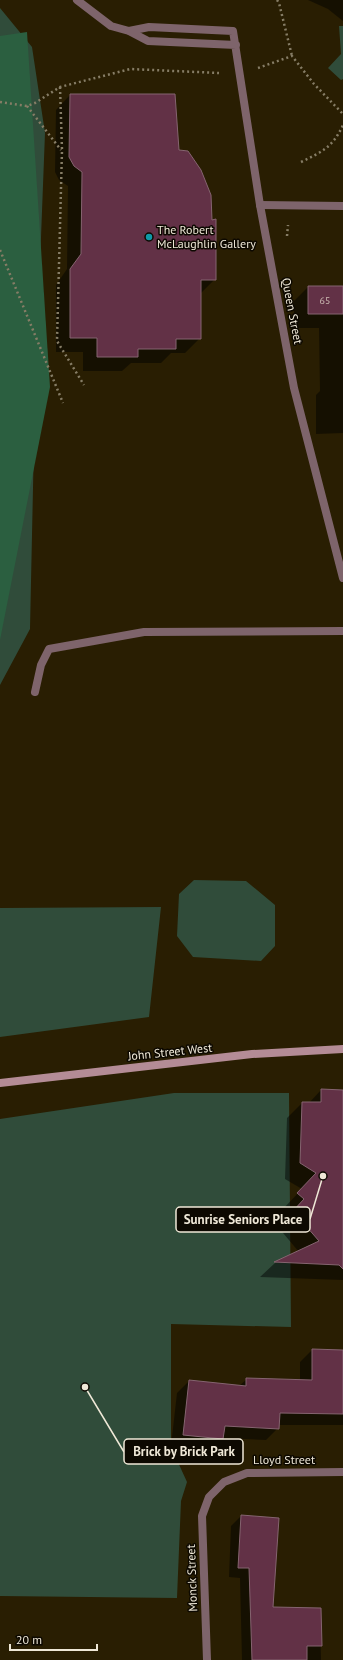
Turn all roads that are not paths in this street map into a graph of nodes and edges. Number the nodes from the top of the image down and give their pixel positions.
1 (77, 0) edge
2 (129, 31) junction
3 (236, 45) junction
4 (260, 205) junction
5 (343, 206) edge
6 (343, 578) edge
7 (343, 631) edge
8 (35, 692) dead end
9 (343, 1049) edge
10 (0, 1083) edge
11 (343, 1472) edge
12 (209, 1497) joint
13 (207, 1660) edge

1 - 2 street
2 - 3 street
2 - 3 street, Queen Street
3 - 4 street, Queen Street
4 - 5 street
4 - 6 street, Queen Street
7 - 8 street
9 - 10 street, John Street West
11 - 12 street, Lloyd Street
12 - 13 street, Monck Street

